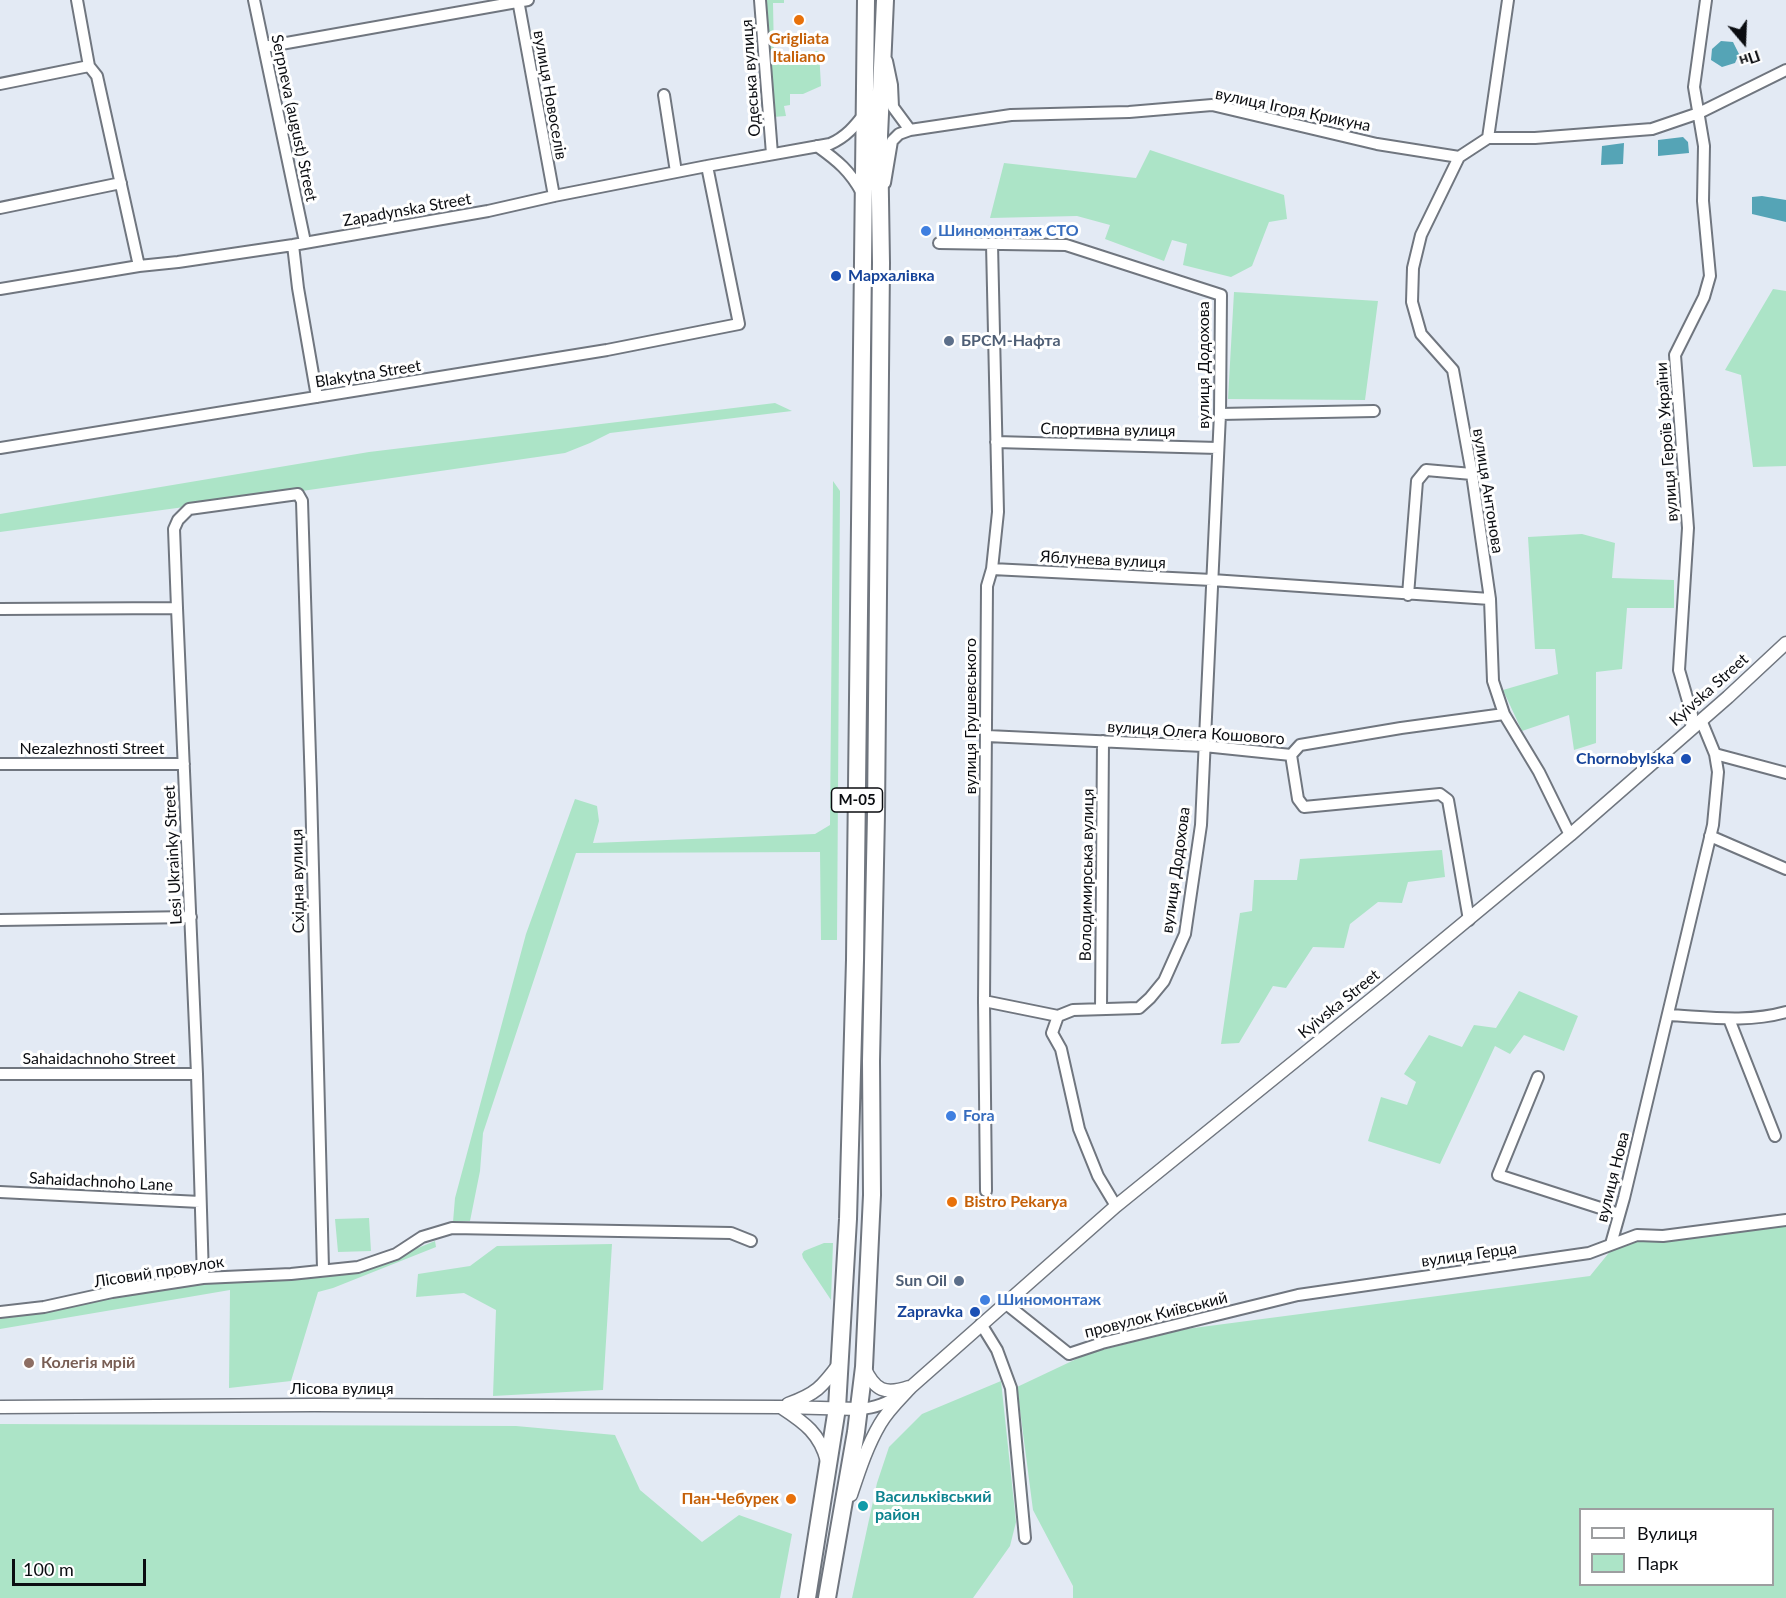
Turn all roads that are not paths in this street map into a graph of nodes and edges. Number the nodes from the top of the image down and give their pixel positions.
1 (77, 0) edge
2 (254, 0) edge
3 (760, 0) edge
4 (866, 0) edge
5 (885, 0) edge
6 (1508, 0) edge
7 (1706, 0) edge
8 (521, 1) edge
9 (883, 44) junction
10 (264, 47) junction
11 (89, 66) junction
12 (1786, 70) edge
13 (0, 84) edge
14 (664, 95) dead end
15 (865, 111) junction
16 (1699, 113) junction
17 (910, 130) junction
18 (1488, 138) junction
19 (817, 147) junction
20 (772, 154) junction
21 (1459, 157) junction
22 (707, 166) junction
23 (676, 172) junction
24 (121, 183) junction
25 (554, 196) junction
26 (872, 200) junction
27 (0, 208) edge
28 (305, 243) junction
29 (939, 243) dead end
30 (992, 244) junction
31 (293, 245) junction
32 (139, 266) junction
33 (0, 289) edge
34 (317, 397) junction
35 (1374, 411) dead end
36 (1220, 414) junction
37 (996, 442) junction
38 (0, 448) edge
39 (1218, 448) junction
40 (1472, 474) junction
41 (298, 494) joint
42 (992, 569) junction
43 (1212, 580) junction
44 (1408, 594) junction
45 (1490, 599) junction
46 (177, 608) junction
47 (0, 609) edge
48 (1786, 643) edge
49 (1504, 714) junction
50 (1696, 725) junction
51 (987, 736) junction
52 (1103, 741) junction
53 (1204, 746) junction
54 (1715, 754) junction
55 (1291, 755) junction
56 (0, 764) edge
57 (184, 764) junction
58 (1786, 773) edge
59 (1570, 835) junction
60 (1710, 836) junction
61 (1786, 869) edge
62 (191, 917) junction
63 (0, 920) edge
64 (1469, 920) junction
65 (984, 1001) junction
66 (1101, 1008) junction
67 (1786, 1012) edge
68 (1668, 1015) junction
69 (1058, 1016) junction
70 (1729, 1019) junction
71 (0, 1074) edge
72 (197, 1074) junction
73 (1538, 1077) dead end
74 (1775, 1136) dead end
75 (986, 1191) dead end
76 (0, 1192) edge
77 (200, 1202) junction
78 (1116, 1206) junction
79 (1619, 1214) junction
80 (1786, 1220) edge
81 (751, 1241) dead end
82 (1611, 1244) junction
83 (323, 1269) junction
84 (203, 1278) junction
85 (1330, 1291) joint
86 (1005, 1303) junction
87 (0, 1312) edge
88 (981, 1324) junction
89 (841, 1360) junction
90 (864, 1367) junction
91 (911, 1387) junction
92 (0, 1407) edge
93 (781, 1407) junction
94 (837, 1408) junction
95 (859, 1409) junction
96 (828, 1463) junction
97 (840, 1526) junction
98 (1025, 1538) dead end
99 (807, 1598) edge
100 (827, 1598) edge

1 - 11 street
2 - 10 street, Serpneva (august) Street
3 - 20 street, Одеська вулиця
4 - 15 highway, М-05
5 - 9 highway, М-05
6 - 18 street
7 - 16 street, вулиця Героїв України
8 - 10 street
8 - 25 street, вулиця Новоселів
9 - 17 street
9 - 26 highway, М-05
10 - 28 street, Serpneva (august) Street
11 - 13 street
11 - 24 street
12 - 16 street
14 - 23 street
15 - 19 street, Zapadynska Street
15 - 26 highway, М-05
16 - 18 street
16 - 50 street, вулиця Героїв України
17 - 21 street, вулиця Ігоря Крикуна
17 - 26 street
18 - 21 street
19 - 20 street, Zapadynska Street
19 - 26 street
20 - 22 street, Zapadynska Street
21 - 40 street, вулиця Антонова
22 - 23 street, Zapadynska Street
22 - 34 street, Blakytna Street
23 - 25 street, Zapadynska Street
24 - 27 street
24 - 32 street
25 - 28 street, Zapadynska Street
26 - 89 highway, М-05
26 - 90 highway, М-05
28 - 31 street, Zapadynska Street
29 - 30 street, вулиця Додохова
30 - 36 street, вулиця Додохова
30 - 37 street, вулиця Грушевського
31 - 32 street, Zapadynska Street
31 - 34 street
32 - 33 street, Zapadynska Street
34 - 38 street, Blakytna Street
35 - 36 street
36 - 39 street, вулиця Додохова
37 - 39 street, Спортивна вулиця
37 - 42 street, вулиця Грушевського
39 - 43 street, вулиця Додохова
40 - 44 street
40 - 45 street, вулиця Антонова
41 - 46 street, Lesi Ukrainky Street
41 - 83 street, Східна вулиця
42 - 43 street, Яблунева вулиця
42 - 51 street, вулиця Грушевського
43 - 44 street
43 - 53 street, вулиця Додохова
44 - 45 street
45 - 49 street, вулиця Антонова
46 - 47 street
46 - 57 street, Lesi Ukrainky Street
48 - 50 street, Kyivska Street
49 - 55 street, вулиця Олега Кошового
49 - 59 street, вулиця Антонова
50 - 54 street, вулиця Нова
50 - 59 street, Kyivska Street
51 - 52 street, вулиця Олега Кошового
51 - 65 street, вулиця Грушевського
52 - 53 street, вулиця Олега Кошового
52 - 66 street, Володимирська вулиця
53 - 55 street, вулиця Олега Кошового
53 - 66 street, вулиця Додохова
54 - 58 street
54 - 60 street, вулиця Нова
55 - 64 street
56 - 57 street, Nezalezhnosti Street
57 - 62 street, Lesi Ukrainky Street
59 - 64 street, Kyivska Street
60 - 61 street
60 - 68 street, вулиця Нова
62 - 63 street
62 - 72 street, Lesi Ukrainky Street
64 - 78 street, Kyivska Street
65 - 69 street
65 - 75 street, вулиця Грушевського
66 - 69 street, вулиця Додохова
67 - 70 street
68 - 70 street
68 - 79 street, вулиця Нова
69 - 78 street
70 - 74 street
71 - 72 street, Sahaidachnoho Street
72 - 77 street, Lesi Ukrainky Street
73 - 79 street
76 - 77 street, Sahaidachnoho Lane
77 - 84 street, Lesi Ukrainky Street
78 - 86 street, Kyivska Street
79 - 82 street, вулиця Нова
80 - 82 street, вулиця Нова
81 - 83 street, Лісовий провулок
82 - 85 street, вулиця Герца
83 - 84 street, Лісовий провулок
84 - 87 street, Лісовий провулок
85 - 86 street, провулок Київський
86 - 88 street, Kyivska Street
88 - 91 street, Kyivska Street
88 - 98 street
89 - 93 street
89 - 94 highway, М-05
90 - 91 street
90 - 95 highway, М-05
91 - 95 street
91 - 97 street, Kyivska Street
92 - 93 street, Лісова вулиця
93 - 94 street, Лісова вулиця
93 - 96 street
94 - 95 street, Лісова вулиця
94 - 96 highway, М-05
95 - 97 highway, М-05
96 - 99 highway, М-05
97 - 100 highway, М-05

